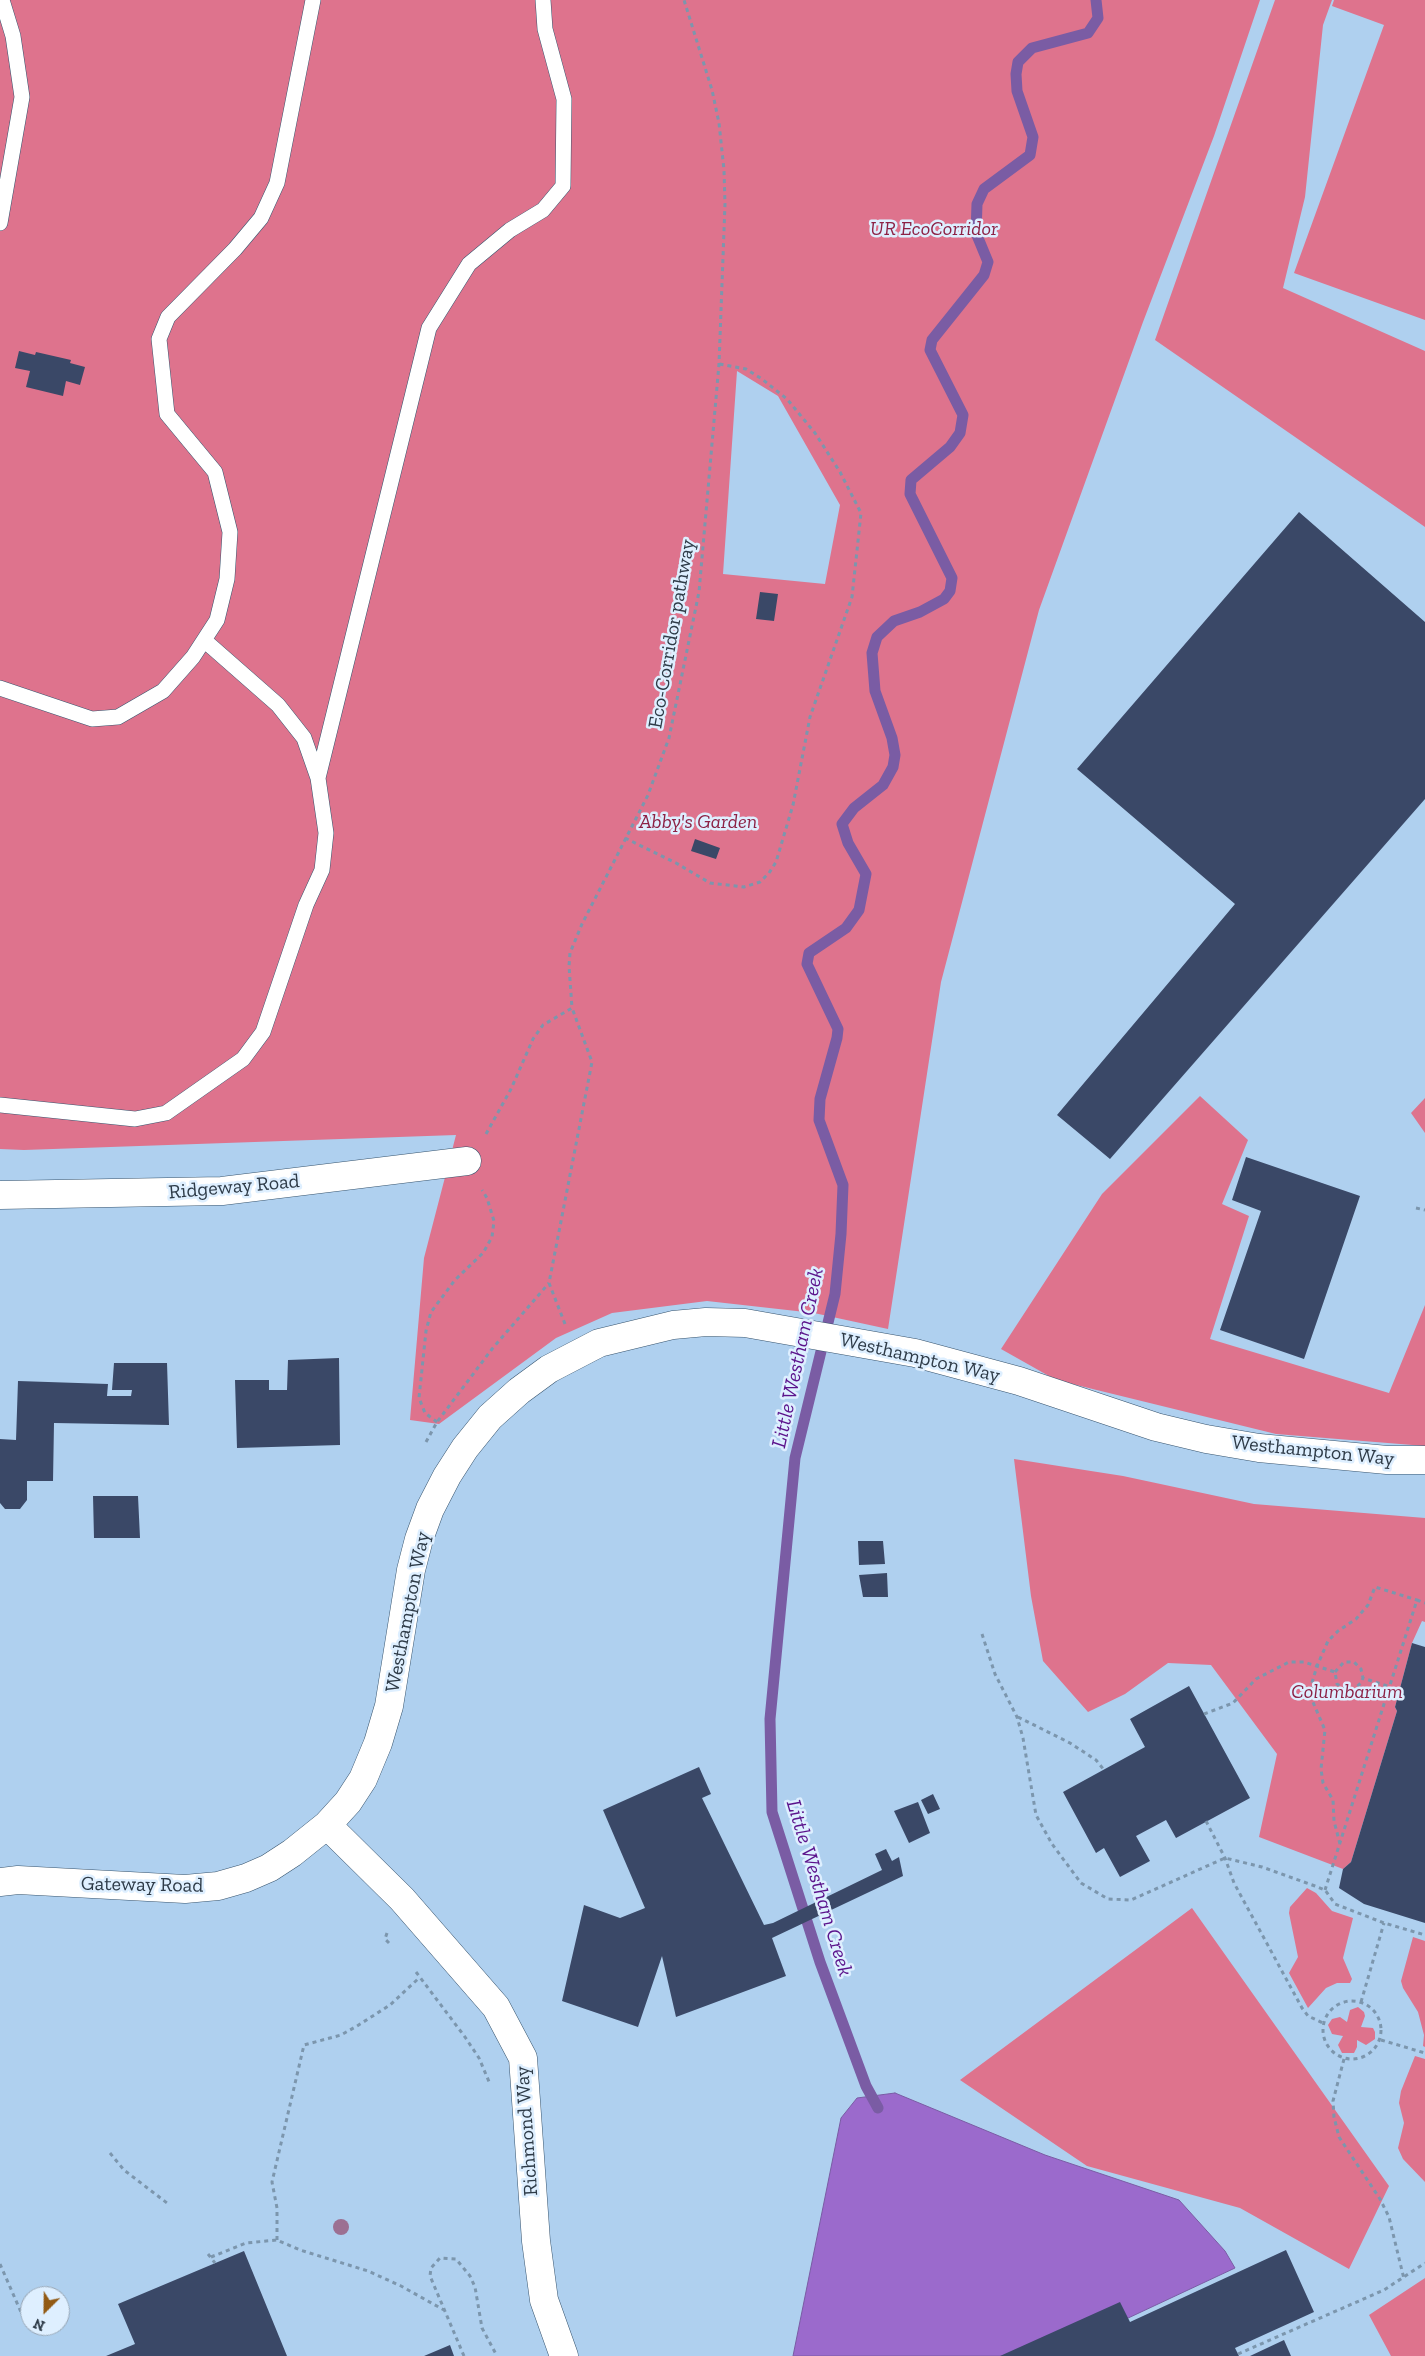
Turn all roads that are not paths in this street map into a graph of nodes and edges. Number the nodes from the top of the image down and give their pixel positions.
1 (2, 0) edge
2 (313, 0) edge
3 (544, 0) edge
4 (0, 223) edge
5 (204, 640) junction
6 (0, 688) edge
7 (318, 778) junction
8 (0, 1105) edge
9 (467, 1161) road end
10 (0, 1195) edge
11 (1425, 1460) edge
12 (327, 1825) junction
13 (0, 1882) edge
14 (564, 2356) edge

1 - 4 lane
2 - 5 lane
3 - 7 lane
5 - 6 lane
5 - 7 lane
7 - 8 lane
9 - 10 street, Ridgeway Road
11 - 12 street, Westhampton Way
12 - 13 street, Gateway Road
12 - 14 street, Richmond Way

